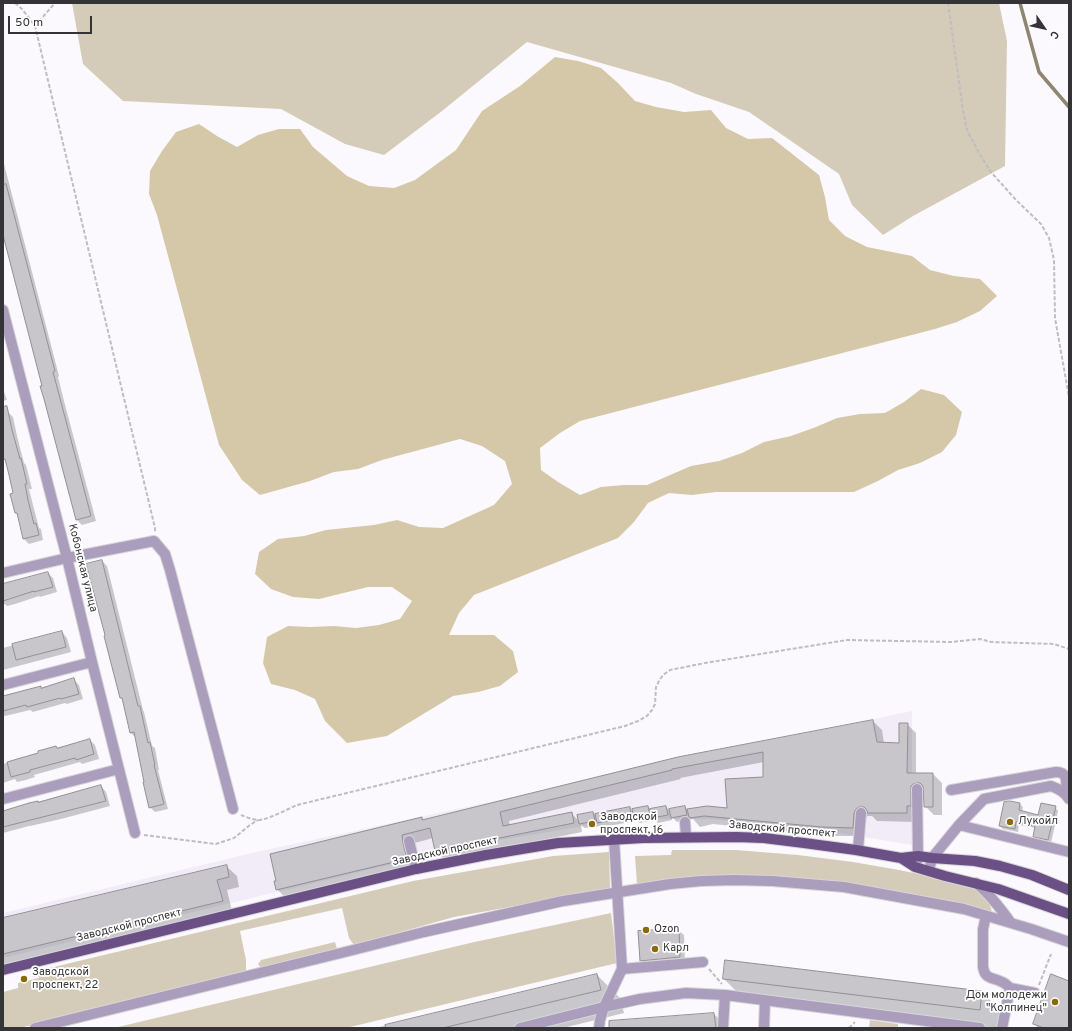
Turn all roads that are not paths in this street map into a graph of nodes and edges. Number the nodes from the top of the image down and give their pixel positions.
1 (3, 310) edge
2 (67, 558) junction
3 (3, 573) edge
4 (92, 662) junction
5 (3, 685) edge
6 (119, 769) junction
7 (917, 789) dead end
8 (951, 790) dead end
9 (1068, 796) edge
10 (3, 799) edge
11 (233, 809) road end
12 (861, 813) dead end
13 (685, 822) dead end
14 (959, 825) junction
15 (135, 833) road end
16 (686, 837) junction
17 (614, 839) junction
18 (409, 841) dead end
19 (858, 850) junction
20 (1069, 852) edge
21 (918, 856) junction
22 (901, 858) junction
23 (932, 858) junction
24 (915, 867) junction
25 (416, 869) junction
26 (929, 871) junction
27 (976, 883) junction
28 (1054, 883) junction
29 (1069, 886) edge
30 (1069, 890) edge
31 (617, 892) junction
32 (1069, 914) edge
33 (986, 916) junction
34 (1011, 923) junction
35 (1069, 942) edge
36 (703, 962) road end
37 (622, 969) junction
38 (3, 970) edge
39 (1010, 988) junction
40 (1035, 993) dead end
41 (728, 995) junction
42 (765, 1000) junction
43 (604, 1007) junction
44 (945, 1026) edge
45 (35, 1028) edge
46 (520, 1028) edge
47 (599, 1028) edge
48 (723, 1028) edge
49 (764, 1028) edge
50 (980, 1028) edge
51 (1002, 1028) edge

1 - 2 street, Кобонская улица
2 - 3 street
2 - 4 street, Кобонская улица
2 - 11 street
4 - 5 street
4 - 6 street, Кобонская улица
6 - 10 street
6 - 15 street, Кобонская улица
7 - 21 street
8 - 9 street
9 - 14 street
12 - 19 street
13 - 16 street
14 - 20 street
14 - 23 street
16 - 17 main road, Заводской проспект
16 - 19 main road, Заводской проспект
17 - 25 main road, Заводской проспект
17 - 31 street
18 - 25 street
19 - 22 main road, Заводской проспект
21 - 22 main road, Заводской проспект
21 - 23 main road, Заводской проспект
21 - 24 street
22 - 24 main road, Заводской проспект
23 - 26 street
23 - 28 main road, Заводской проспект
24 - 26 main road, Заводской проспект
25 - 38 main road, Заводской проспект
26 - 27 main road, Заводской проспект
27 - 32 main road, Заводской проспект
27 - 34 street
28 - 29 main road
28 - 30 main road, Заводской проспект
31 - 33 street
31 - 37 street
31 - 45 street
33 - 34 street
33 - 39 street
34 - 35 street
36 - 37 street
37 - 43 street
39 - 40 street
39 - 51 street
41 - 42 street
41 - 43 street
41 - 48 street
42 - 44 street
42 - 49 street
43 - 46 street
43 - 47 street
44 - 50 street

